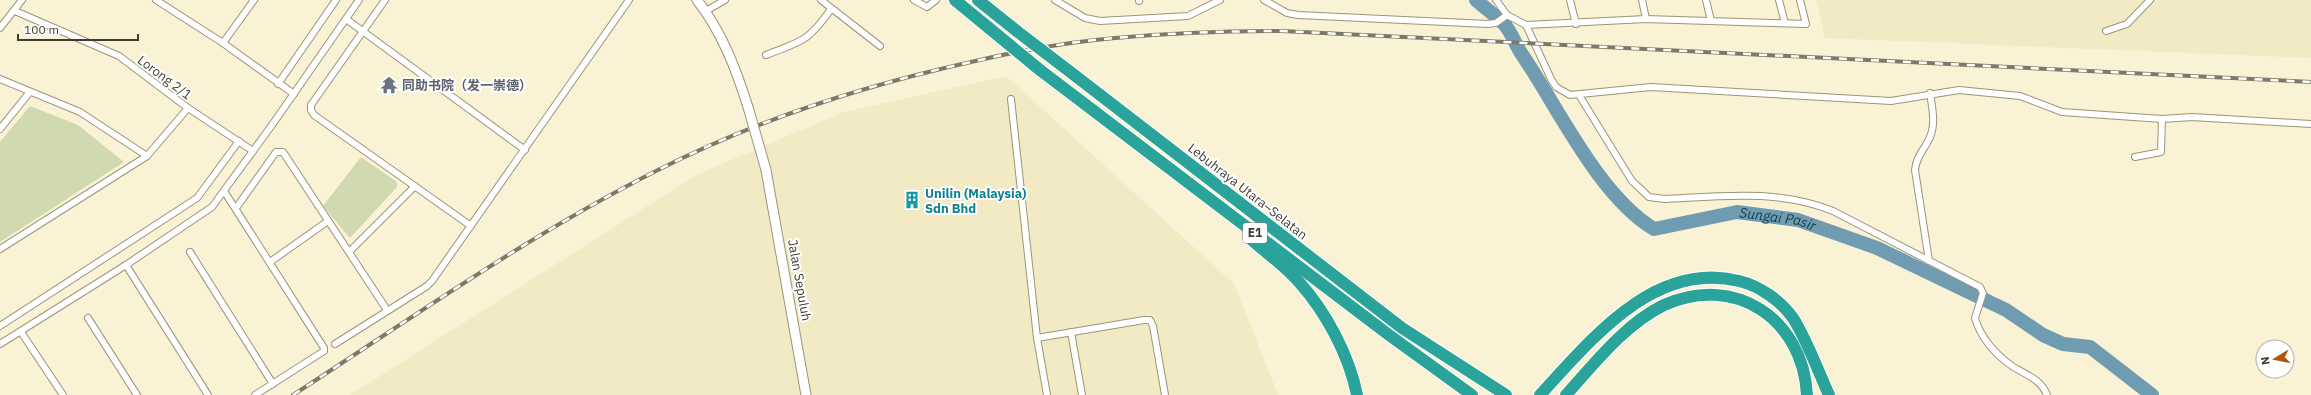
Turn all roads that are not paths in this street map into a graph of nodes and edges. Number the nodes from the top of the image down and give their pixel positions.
1 (22, 0) edge
2 (156, 0) edge
3 (254, 0) edge
4 (336, 0) edge
5 (359, 0) edge
6 (385, 0) edge
7 (629, 0) edge
8 (697, 0) edge
9 (725, 0) edge
10 (821, 0) edge
11 (955, 0) edge
12 (978, 0) edge
13 (1055, 0) edge
14 (1220, 0) edge
15 (1264, 0) edge
16 (1496, 0) edge
17 (1570, 0) edge
18 (1642, 0) edge
19 (1706, 0) edge
20 (1779, 0) edge
21 (1800, 0) edge
22 (2150, 0) edge
23 (934, 1) edge
24 (916, 2) edge
25 (831, 9) junction
26 (15, 11) junction
27 (706, 11) junction
28 (1505, 17) junction
29 (346, 19) junction
30 (1646, 19) junction
31 (1711, 21) junction
32 (1785, 23) junction
33 (1576, 24) junction
34 (1526, 25) junction
35 (0, 28) edge
36 (2106, 31) dead end
37 (363, 32) junction
38 (223, 43) junction
39 (880, 46) dead end
40 (766, 55) dead end
41 (0, 79) edge
42 (1055, 81) junction
43 (278, 84) junction
44 (29, 93) junction
45 (1930, 93) junction
46 (294, 94) junction
47 (1578, 95) junction
48 (1011, 99) dead end
49 (188, 108) junction
50 (2162, 118) junction
51 (2311, 124) edge
52 (0, 129) edge
53 (239, 141) junction
54 (525, 150) junction
55 (253, 151) junction
56 (147, 156) junction
57 (2135, 157) dead end
58 (414, 186) junction
59 (224, 190) junction
60 (236, 208) junction
61 (328, 221) junction
62 (471, 226) junction
63 (0, 249) edge
64 (190, 252) dead end
65 (349, 252) junction
66 (1929, 261) junction
67 (270, 262) junction
68 (126, 265) junction
69 (387, 310) junction
70 (88, 318) dead end
71 (0, 326) edge
72 (21, 332) junction
73 (1071, 332) junction
74 (1037, 338) junction
75 (0, 344) edge
76 (335, 344) dead end
77 (272, 384) junction
78 (63, 395) edge
79 (137, 395) edge
80 (208, 395) edge
81 (255, 395) edge
82 (806, 395) edge
83 (1047, 395) edge
84 (1082, 395) edge
85 (1165, 395) edge
86 (1357, 395) edge
87 (1472, 395) edge
88 (1506, 395) edge
89 (1540, 395) edge
90 (1566, 395) edge
91 (1807, 395) edge
92 (1829, 395) edge
93 (2047, 395) edge

1 - 26 street
2 - 38 street
3 - 38 street
4 - 43 street
5 - 29 street
6 - 37 street
7 - 54 street
8 - 27 main road, Jalan Sepuluh
9 - 27 street
10 - 25 street
11 - 42 highway, E1, bridge
12 - 88 highway, Lebuhraya Utara–Selatan / E1, bridge
13 - 14 street
15 - 28 street
16 - 28 street
17 - 33 street
18 - 30 street
19 - 31 street
20 - 32 street
21 - 32 street
22 - 36 street
23 - 24 street
25 - 39 street
25 - 40 street
26 - 35 street
26 - 49 street, Lorong 2/1
27 - 82 main road, Jalan Sepuluh, bridge
28 - 34 street
29 - 37 street
29 - 46 street
30 - 31 street
30 - 33 street
31 - 32 street
33 - 34 street
34 - 47 street
37 - 54 street
37 - 58 street
38 - 43 street
41 - 44 street
42 - 86 highway
42 - 87 highway, E1
43 - 46 street
44 - 52 street
44 - 56 street
45 - 47 street
45 - 50 street
45 - 66 street
46 - 55 street
47 - 66 street
48 - 74 street
49 - 53 street, Lorong 2/1
49 - 56 street
50 - 51 street
50 - 57 street
53 - 55 street, Lorong 2/1
53 - 71 street
54 - 62 street
55 - 59 street
56 - 63 street
58 - 62 street
58 - 65 street
59 - 60 street
59 - 68 street
60 - 61 street
60 - 67 street
61 - 65 street
61 - 67 street
62 - 69 street
64 - 77 street
65 - 69 street
66 - 93 street
67 - 77 street
68 - 72 street
68 - 80 street
69 - 76 street
70 - 79 street
72 - 75 street
72 - 78 street
73 - 74 street
73 - 84 street
73 - 85 street
74 - 83 street
77 - 81 street
89 - 92 highway
90 - 91 highway

